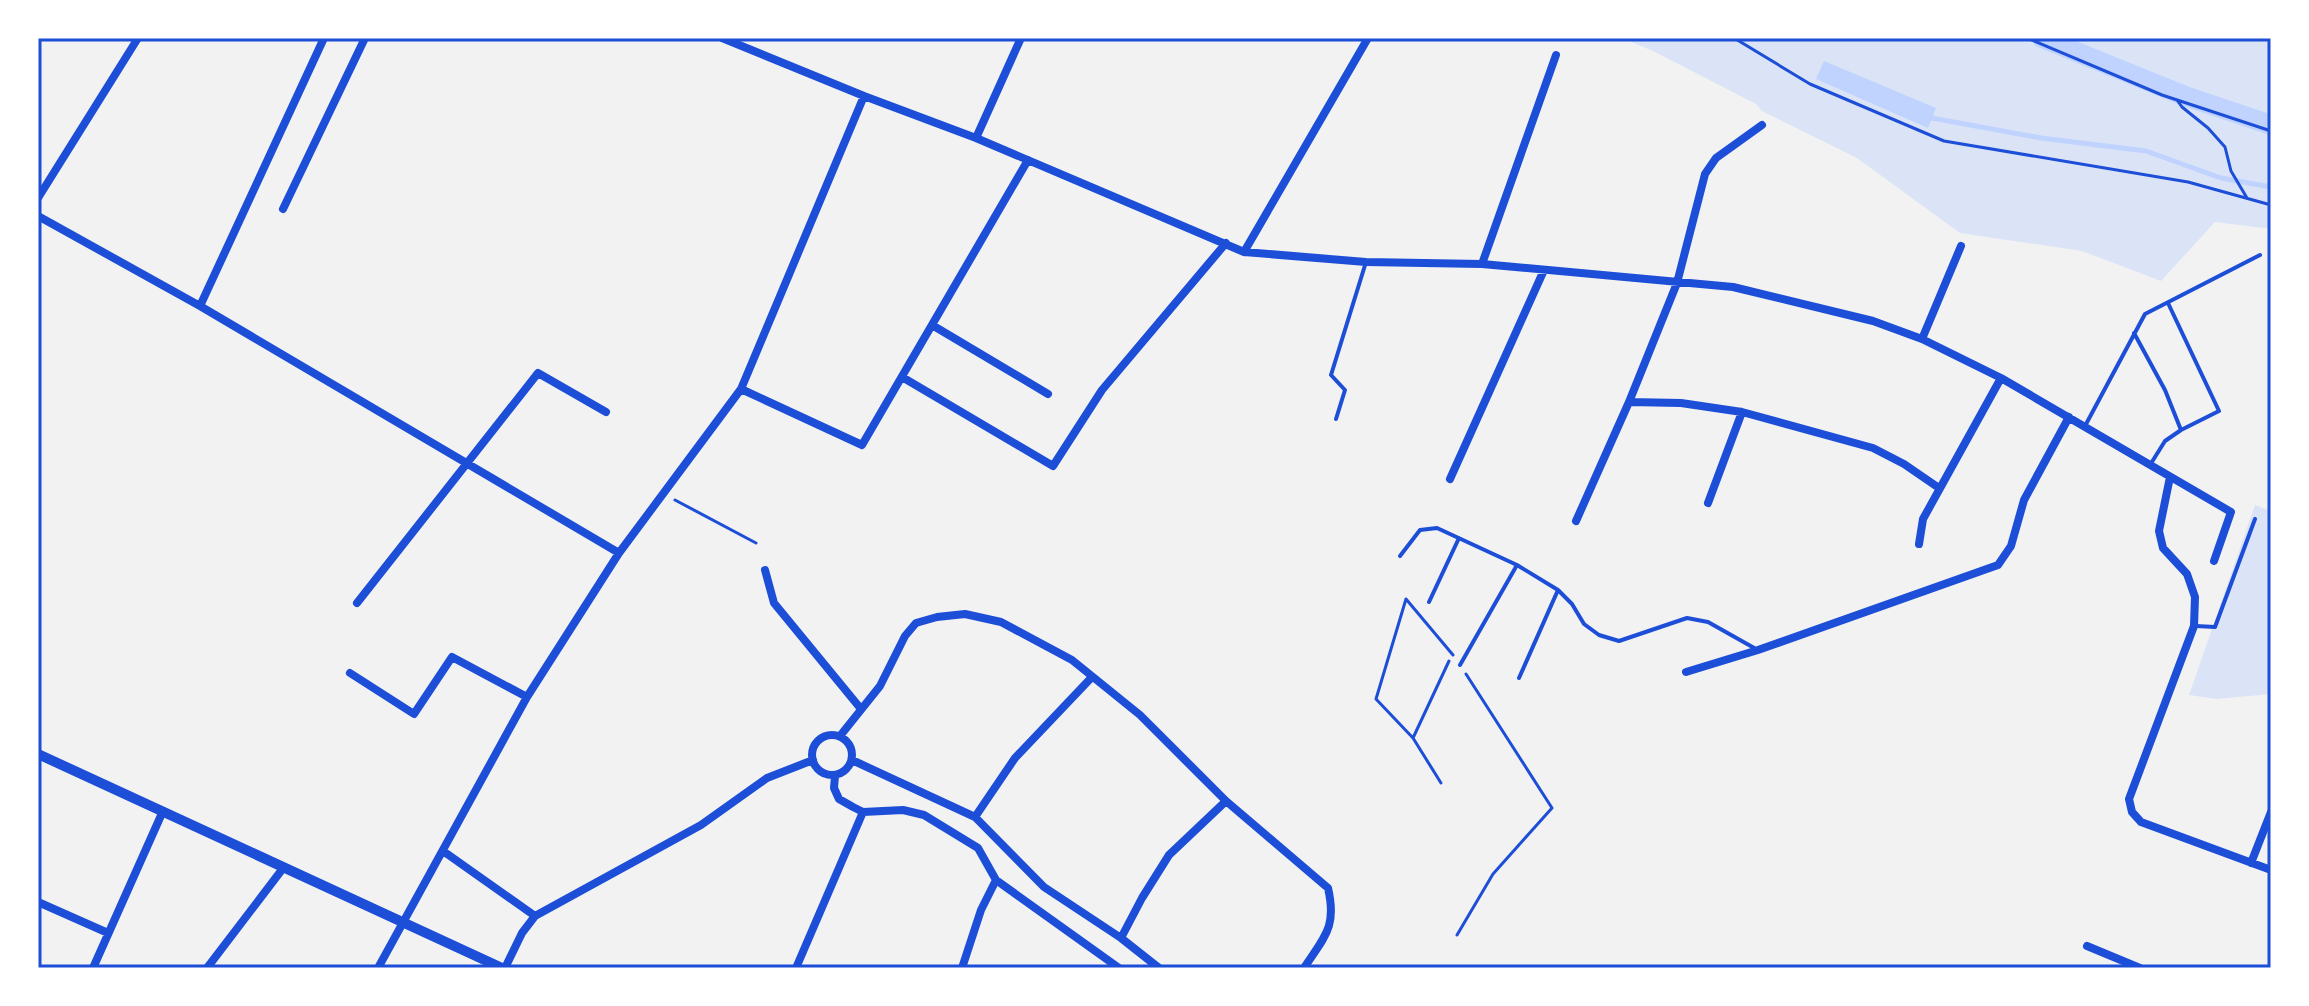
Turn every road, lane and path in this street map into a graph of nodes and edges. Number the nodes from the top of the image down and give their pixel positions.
1 (138, 38) edge
2 (324, 38) edge
3 (365, 38) edge
4 (722, 38) edge
5 (1021, 38) edge
6 (1368, 38) edge
7 (1734, 38) edge
8 (2027, 38) edge
9 (1556, 55) dead end
10 (864, 96) junction
11 (2177, 100) junction
12 (1762, 125) dead end
13 (2271, 131) edge
14 (976, 138) junction
15 (1028, 160) junction
16 (38, 198) edge
17 (2247, 198) junction
18 (2271, 205) edge
19 (283, 209) dead end
20 (38, 216) edge
21 (1226, 243) junction
22 (1961, 246) dead end
23 (1244, 252) junction
24 (2260, 255) dead end
25 (1366, 262) junction
26 (1482, 264) junction
27 (1544, 270) junction
28 (1677, 283) junction
29 (2168, 302) junction
30 (200, 306) junction
31 (932, 325) junction
32 (2134, 333) junction
33 (1922, 339) junction
34 (902, 377) junction
35 (2001, 378) junction
36 (741, 389) junction
37 (1048, 394) dead end
38 (1629, 402) junction
39 (606, 412) dead end
40 (1742, 412) junction
41 (2069, 417) junction
42 (1336, 419) dead end
43 (2085, 426) junction
44 (2181, 430) junction
45 (468, 463) junction
46 (2150, 465) junction
47 (2170, 477) junction
48 (1450, 479) dead end
49 (1939, 488) junction
50 (663, 493) junction
51 (1708, 503) dead end
52 (2255, 519) dead end
53 (1576, 521) dead end
54 (1459, 538) junction
55 (756, 543) dead end
56 (1919, 544) dead end
57 (619, 553) junction
58 (1400, 556) dead end
59 (2214, 561) dead end
60 (1517, 565) junction
61 (765, 570) dead end
62 (1558, 590) junction
63 (1429, 602) dead end
64 (357, 603) dead end
65 (2194, 626) junction
66 (1758, 650) junction
67 (1452, 654) junction
68 (1460, 665) junction
69 (1686, 672) dead end
70 (350, 673) dead end
71 (1092, 677) junction
72 (1519, 678) dead end
73 (527, 697) junction
74 (861, 709) junction
75 (840, 736) junction
76 (1413, 738) junction
77 (38, 754) edge
78 (813, 760) junction
79 (852, 760) junction
80 (835, 776) junction
81 (1441, 783) dead end
82 (1226, 801) junction
83 (163, 811) junction
84 (863, 812) junction
85 (2271, 812) edge
86 (975, 817) junction
87 (443, 851) junction
88 (2251, 863) junction
89 (284, 867) junction
90 (2271, 870) edge
91 (996, 880) junction
92 (38, 902) edge
93 (535, 916) junction
94 (403, 924) junction
95 (108, 933) junction
96 (1457, 935) dead end
97 (1121, 938) junction
98 (2087, 946) dead end
99 (93, 968) edge
100 (207, 968) edge
101 (378, 968) edge
102 (504, 968) edge
103 (796, 968) edge
104 (962, 968) edge
105 (1119, 968) edge
106 (1159, 968) edge
107 (1304, 968) edge
108 (2140, 968) edge

1 - 16 street
2 - 30 street
3 - 19 street
4 - 10 street
5 - 14 street
6 - 23 street
7 - 17 path
8 - 11 path
9 - 26 street
10 - 14 street
10 - 36 street
11 - 13 path
11 - 17 path
12 - 28 street
14 - 15 street
15 - 21 street
15 - 31 street
17 - 18 path
20 - 30 street
21 - 23 street
21 - 34 street
22 - 33 street
23 - 25 street
24 - 29 lane
25 - 26 street
25 - 42 lane
26 - 27 street
27 - 28 street
27 - 48 street
28 - 33 street
28 - 38 street
29 - 32 lane
29 - 44 lane
30 - 45 street
31 - 34 street
31 - 37 street
32 - 43 lane
32 - 44 lane
33 - 35 street
34 - 36 street
35 - 41 street
35 - 49 street
36 - 50 street
38 - 40 street
38 - 53 street
39 - 45 street
40 - 49 street
40 - 51 street
41 - 43 street
41 - 66 street
43 - 46 street
44 - 46 lane
45 - 57 street
45 - 64 street
46 - 47 street
47 - 59 street
47 - 65 street
49 - 56 street
50 - 55 path
50 - 57 street
52 - 65 lane
54 - 58 lane
54 - 60 lane
54 - 63 lane
57 - 73 street
60 - 62 lane
60 - 68 lane
61 - 74 street
62 - 66 lane
62 - 72 lane
65 - 88 street
66 - 69 street
67 - 68 path
67 - 76 path
67 - 76 path
68 - 96 path
70 - 73 street
71 - 74 street
71 - 82 street
71 - 86 street
73 - 87 street
74 - 75 street
75 - 78 street
75 - 79 street
76 - 81 path
77 - 83 street
78 - 80 street
78 - 93 street
79 - 80 street
79 - 86 street
80 - 84 street
82 - 97 street
82 - 107 street
83 - 89 street
83 - 95 street
84 - 91 street
84 - 103 street
85 - 88 street
86 - 97 street
87 - 93 street
87 - 94 street
88 - 90 street
89 - 94 street
89 - 100 street
91 - 104 street
91 - 105 street
92 - 95 street
93 - 102 street
94 - 101 street
94 - 102 street
95 - 99 street
97 - 106 street
98 - 108 street

